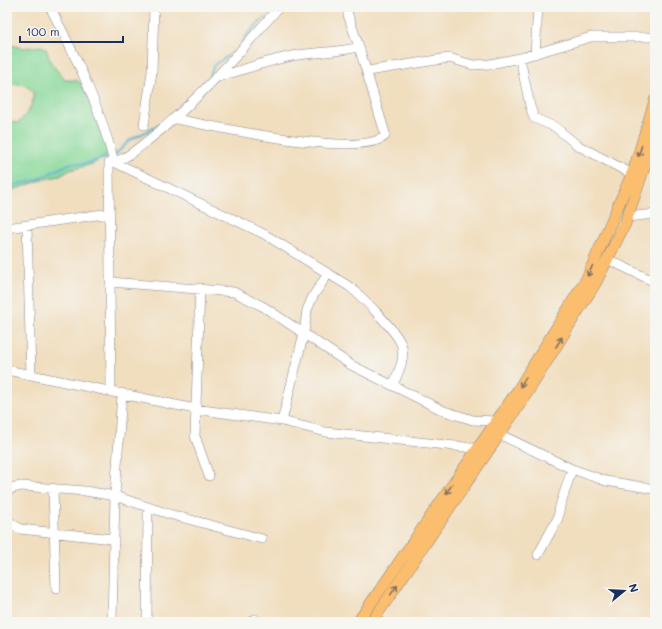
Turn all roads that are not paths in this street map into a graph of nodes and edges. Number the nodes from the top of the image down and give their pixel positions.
1 (50, 7) edge
2 (154, 7) edge
3 (279, 7) edge
4 (352, 7) edge
5 (538, 7) edge
6 (655, 36) edge
7 (360, 47) junction
8 (535, 54) junction
9 (520, 58) junction
10 (368, 71) junction
11 (216, 78) junction
12 (655, 100) edge
13 (176, 119) junction
14 (144, 125) dead end
15 (655, 136) edge
16 (114, 162) junction
17 (632, 174) junction
18 (110, 213) junction
19 (655, 214) edge
20 (627, 217) junction
21 (27, 226) junction
22 (7, 228) edge
23 (607, 260) junction
24 (328, 274) junction
25 (110, 282) junction
26 (655, 282) edge
27 (200, 288) junction
28 (304, 333) junction
29 (7, 370) edge
30 (31, 374) junction
31 (393, 385) junction
32 (111, 392) junction
33 (122, 393) junction
34 (195, 409) junction
35 (496, 420) junction
36 (282, 421) junction
37 (499, 434) junction
38 (482, 449) junction
39 (572, 469) junction
40 (209, 476) dead end
41 (53, 488) junction
42 (655, 489) edge
43 (7, 492) edge
44 (115, 496) junction
45 (148, 507) junction
46 (7, 520) edge
47 (53, 532) junction
48 (113, 539) junction
49 (262, 539) dead end
50 (538, 555) dead end
51 (56, 589) dead end
52 (112, 622) edge
53 (147, 622) edge
54 (358, 622) edge
55 (372, 622) edge

1 - 16 street
2 - 14 street
3 - 11 street
4 - 7 street
5 - 8 street
6 - 8 street
7 - 10 street
7 - 11 street
8 - 9 street
9 - 10 street
9 - 17 street
10 - 13 street
11 - 13 street
12 -> 17 main road
13 - 16 street
15 - 20 main road
16 - 18 street
16 - 24 street
17 -> 35 main road
18 - 21 street
18 - 25 street
19 - 20 street
20 - 23 main road
21 - 22 street
21 - 30 street
23 - 26 street
37 -> 23 main road
24 - 28 street
24 - 31 street
25 - 27 street
25 - 32 street
27 - 28 street
27 - 34 street
28 - 31 street
28 - 36 street
29 - 30 street
30 - 32 street
31 - 35 street
32 - 33 street
33 - 34 street
33 - 44 street
34 - 36 street
34 - 40 street
35 - 38 main road
36 - 38 street
37 - 38 main road
37 - 39 street
38 -> 54 main road
55 -> 38 main road
39 - 42 street
39 - 50 street
41 - 43 street
41 - 44 street
41 - 47 street
44 - 45 street
44 - 48 street
45 - 49 street
45 - 53 street
46 - 47 street
47 - 48 street
47 - 51 street
48 - 52 street

